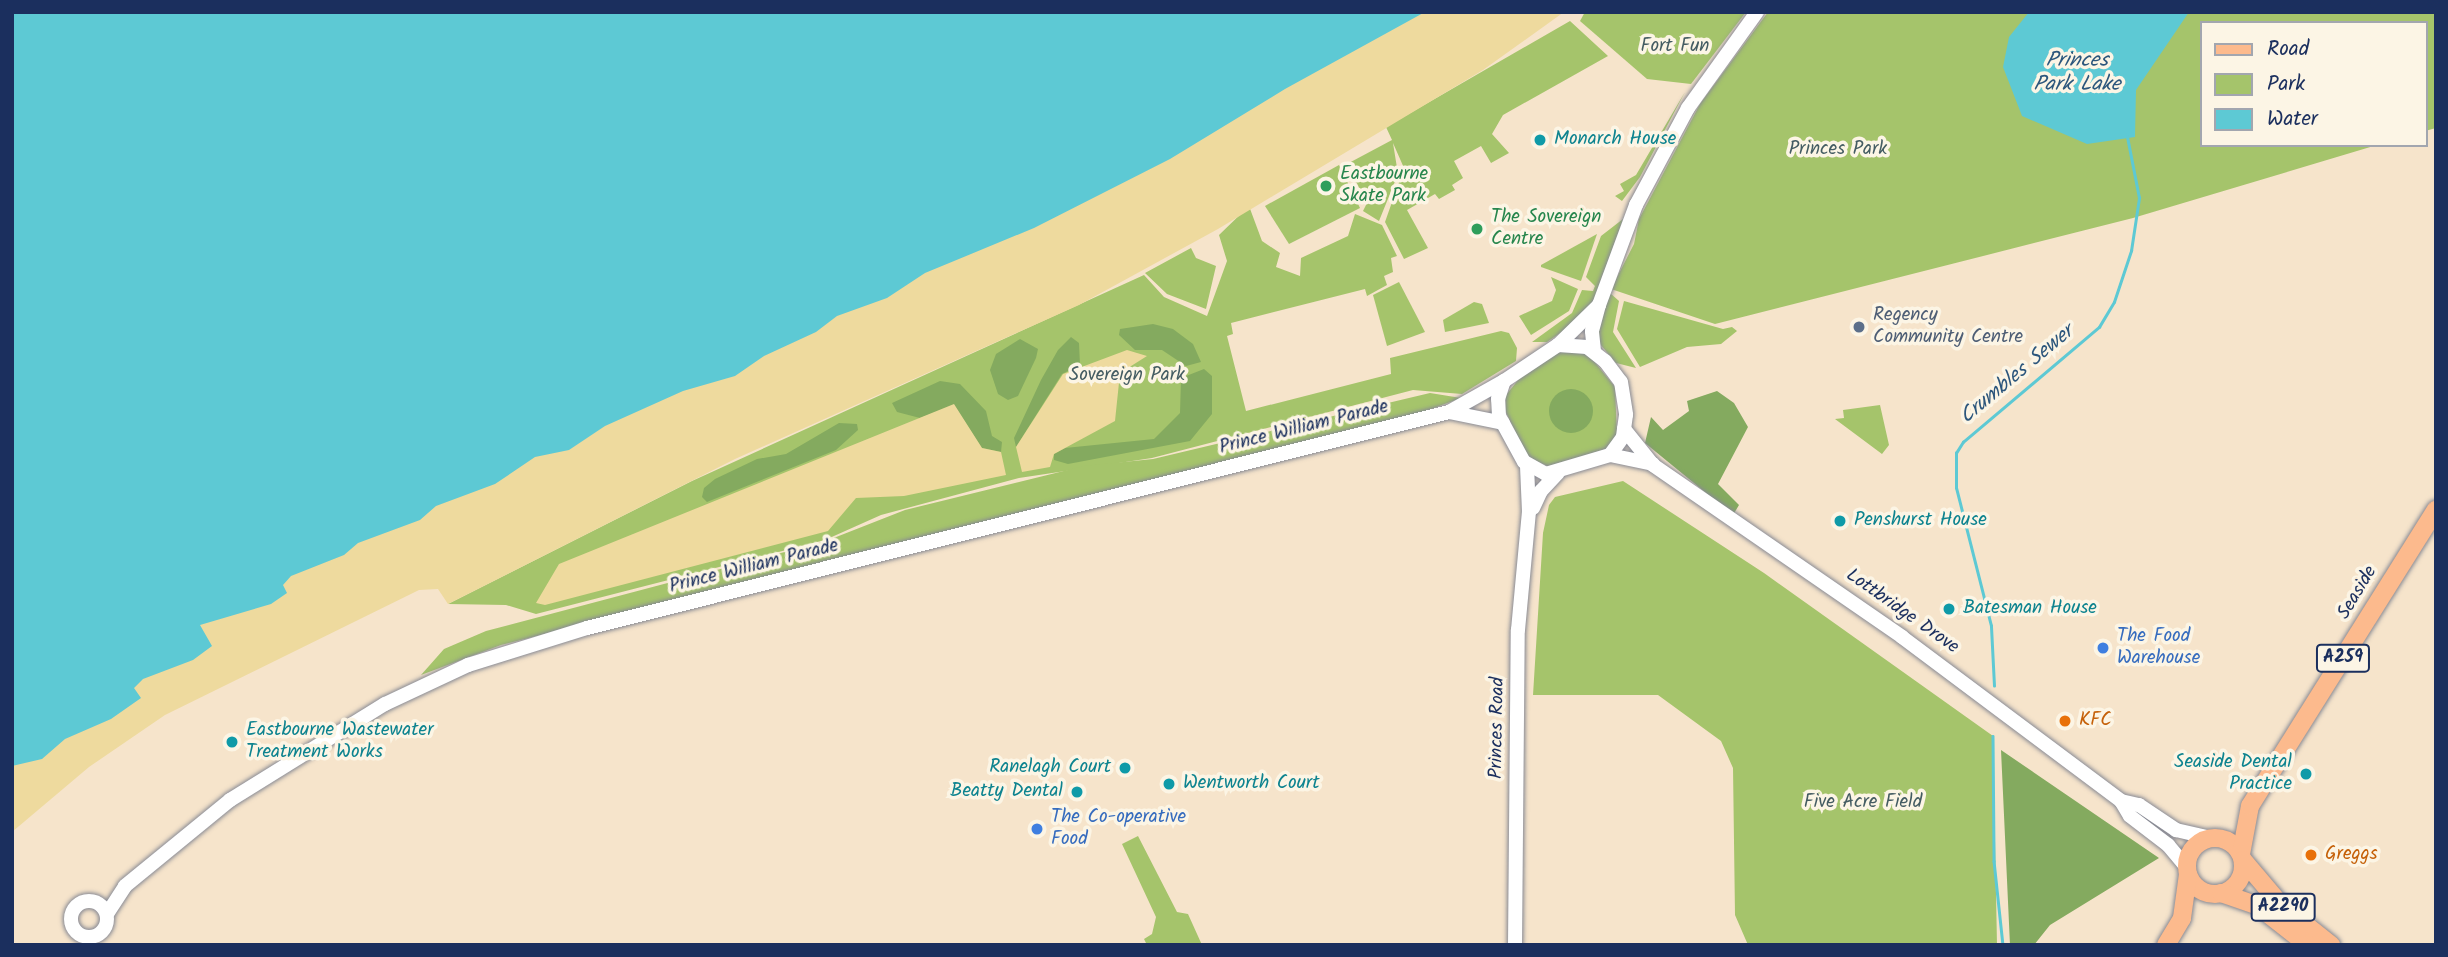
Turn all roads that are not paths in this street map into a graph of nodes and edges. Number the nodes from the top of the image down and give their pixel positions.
1 (1756, 12) edge
2 (1599, 305) junction
3 (1558, 345) junction
4 (1594, 351) junction
5 (1504, 381) junction
6 (1448, 412) junction
7 (1503, 424) junction
8 (1624, 429) junction
9 (1610, 455) junction
10 (1653, 465) junction
11 (1527, 466) junction
12 (1558, 473) junction
13 (2436, 510) edge
14 (1530, 512) junction
15 (2121, 801) junction
16 (2250, 806) junction
17 (2212, 837) junction
18 (2242, 857) junction
19 (2188, 871) junction
20 (125, 886) junction
21 (2219, 894) junction
22 (94, 901) junction
23 (107, 914) junction
24 (2182, 918) junction
25 (1515, 945) edge
26 (2166, 945) edge
27 (2308, 945) edge
28 (2331, 945) edge

1 - 2 street
2 - 3 street
2 - 4 street
3 - 4 street
3 - 5 street
4 - 8 street
5 - 6 street, Prince William Parade
5 - 7 street
6 - 7 street, Prince William Parade
6 - 20 street, Prince William Parade
7 - 11 street
8 - 9 street
8 - 10 street, Lottbridge Drove
9 - 10 street, Lottbridge Drove
9 - 12 street
10 - 15 street, Lottbridge Drove
11 - 12 street
11 - 14 street, Princes Road
12 - 14 street, Princes Road
13 - 16 main road, Seaside / A259
14 - 25 street, Princes Road
15 - 17 street, Lottbridge Drove
15 - 19 street, Lottbridge Drove
16 - 17 main road, Seaside / A259
16 - 18 main road, Seaside / A259
17 - 18 main road
17 - 19 main road
18 - 21 main road
18 - 28 main road, A2290
19 - 21 main road
19 - 24 main road
20 - 22 street, Prince William Parade
20 - 23 street, Prince William Parade
21 - 24 main road
21 - 27 main road, A2290
22 - 23 street
22 - 23 street
24 - 26 main road

